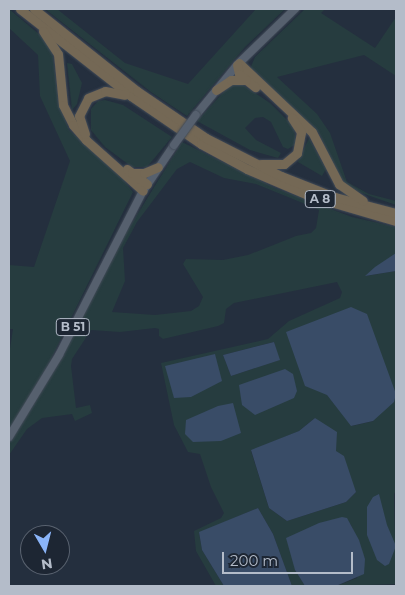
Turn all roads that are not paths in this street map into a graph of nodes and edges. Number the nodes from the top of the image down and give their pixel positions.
1 (20, 9) edge
2 (34, 9) edge
3 (296, 9) edge
4 (34, 20) junction
5 (238, 64) junction
6 (246, 80) junction
7 (216, 90) junction
8 (131, 96) junction
9 (251, 162) junction
10 (158, 167) junction
11 (131, 172) junction
12 (145, 187) junction
13 (378, 209) junction
14 (396, 214) edge
15 (396, 221) edge
16 (9, 437) edge

1 - 4 highway, A 8
2 - 9 highway, A 8
3 - 5 main road
4 - 8 highway, A 8
4 - 12 highway
5 - 6 highway
5 - 7 main road
5 - 13 highway
6 - 7 highway
6 - 9 highway
7 - 10 main road, bridge
8 - 11 highway
8 - 15 highway, A 8
9 - 13 highway, A 8
10 - 11 highway
10 - 12 main road
11 - 12 highway
12 - 16 main road, B 51
13 - 14 highway, A 8

